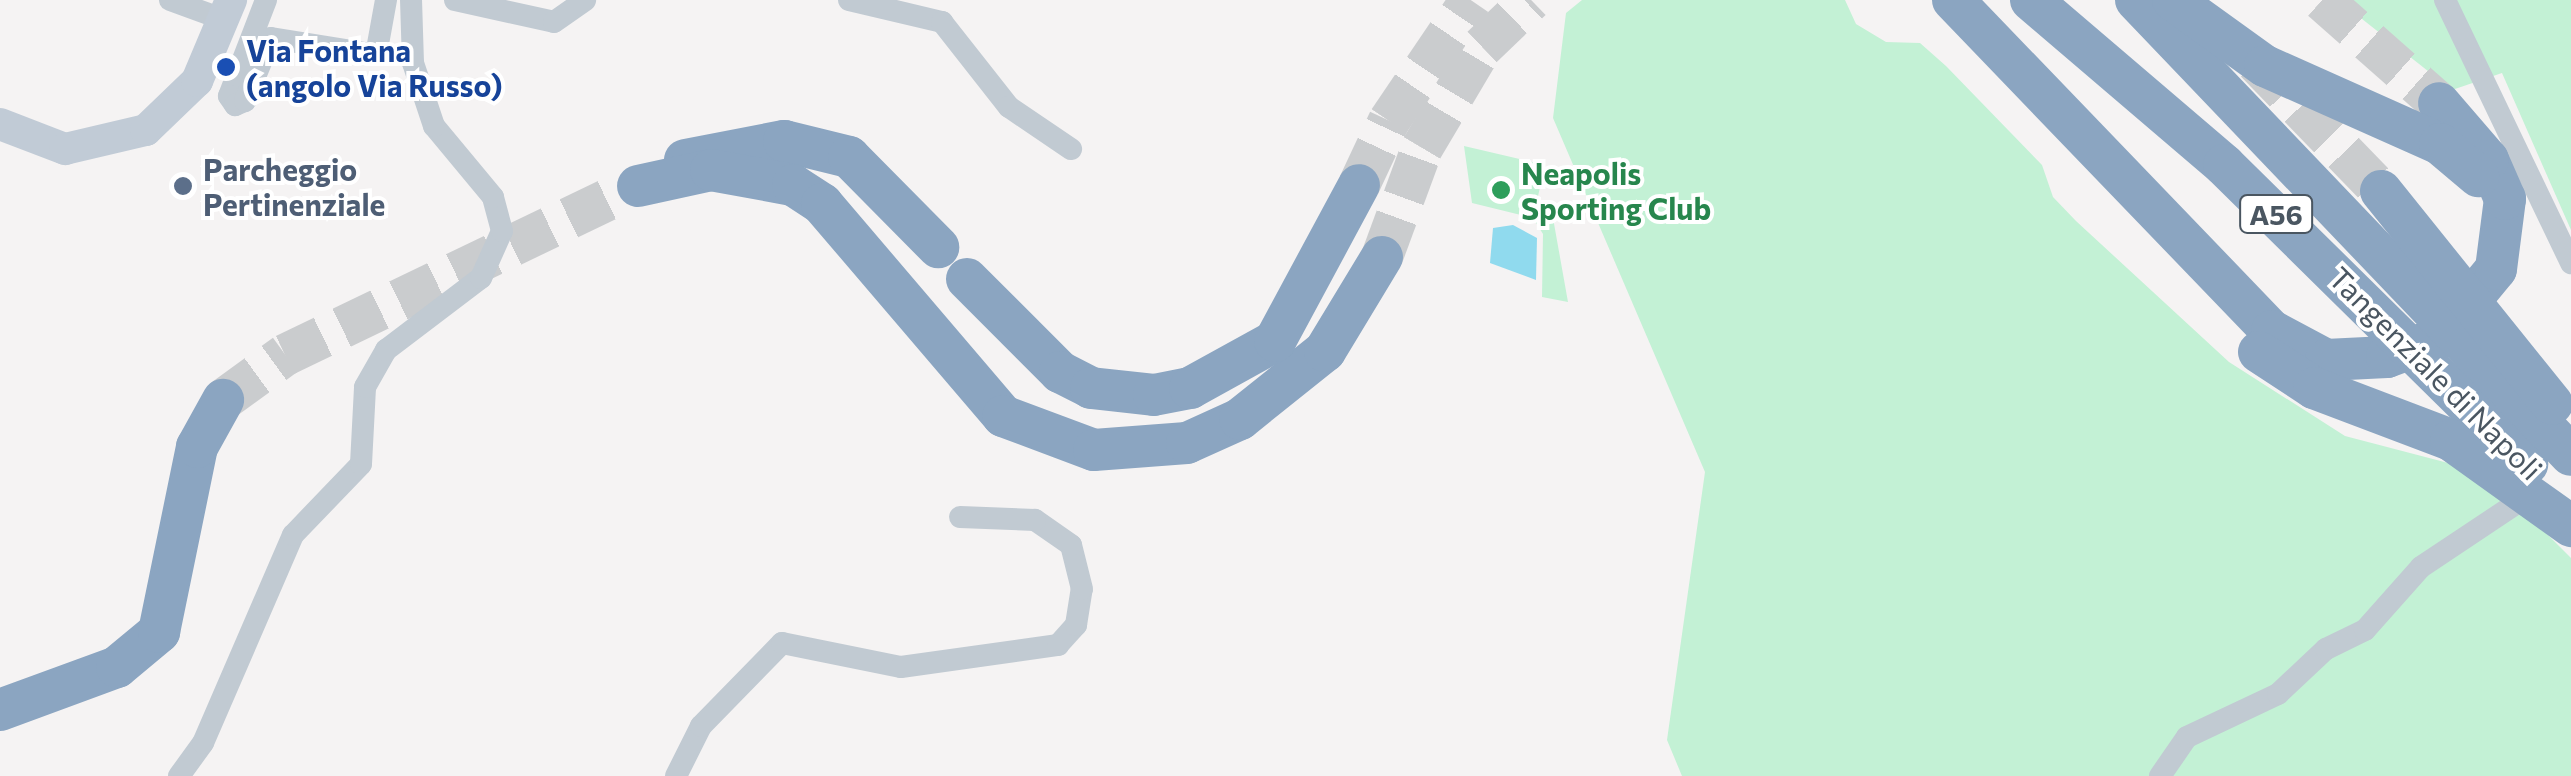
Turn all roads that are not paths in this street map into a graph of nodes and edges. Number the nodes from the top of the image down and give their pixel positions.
1 (170, 0) edge
2 (266, 0) edge
3 (386, 0) edge
4 (411, 0) edge
5 (455, 0) edge
6 (585, 0) edge
7 (849, 0) edge
8 (1918, 0) edge
9 (1953, 0) edge
10 (1986, 0) edge
11 (2031, 0) edge
12 (2136, 0) edge
13 (2172, 0) edge
14 (2445, 0) edge
15 (220, 8) edge
16 (2439, 103) tunnel mouth
17 (0, 124) edge
18 (1071, 149) dead end
19 (1359, 185) tunnel mouth
20 (2381, 192) tunnel mouth
21 (938, 248) dead end
22 (1382, 257) tunnel mouth
23 (2571, 264) edge
24 (967, 279) dead end
25 (2487, 287) junction
26 (2388, 357) junction
27 (223, 400) tunnel mouth
28 (2528, 429) edge
29 (2571, 455) edge
30 (2514, 505) dead end
31 (2571, 508) edge
32 (960, 517) dead end
33 (2571, 526) edge
34 (0, 710) edge
35 (179, 776) edge
36 (676, 776) edge
37 (2160, 776) edge

1 - 15 street
2 - 3 street
4 - 35 street
5 - 6 street
7 - 18 street
8 - 28 highway
9 - 26 highway
10 - 26 highway
11 - 28 highway, Tangenziale di Napoli / A56
12 - 28 highway, Tangenziale di Napoli / A56
13 - 25 highway
14 - 23 street
15 - 17 main road
16 - 25 highway
19 - 24 highway
20 - 28 highway
21 - 22 highway
25 - 26 highway
27 - 34 highway
28 - 29 highway, Tangenziale di Napoli / A56
28 - 31 highway, Tangenziale di Napoli / A56
28 - 33 highway
30 - 37 street
32 - 36 street

